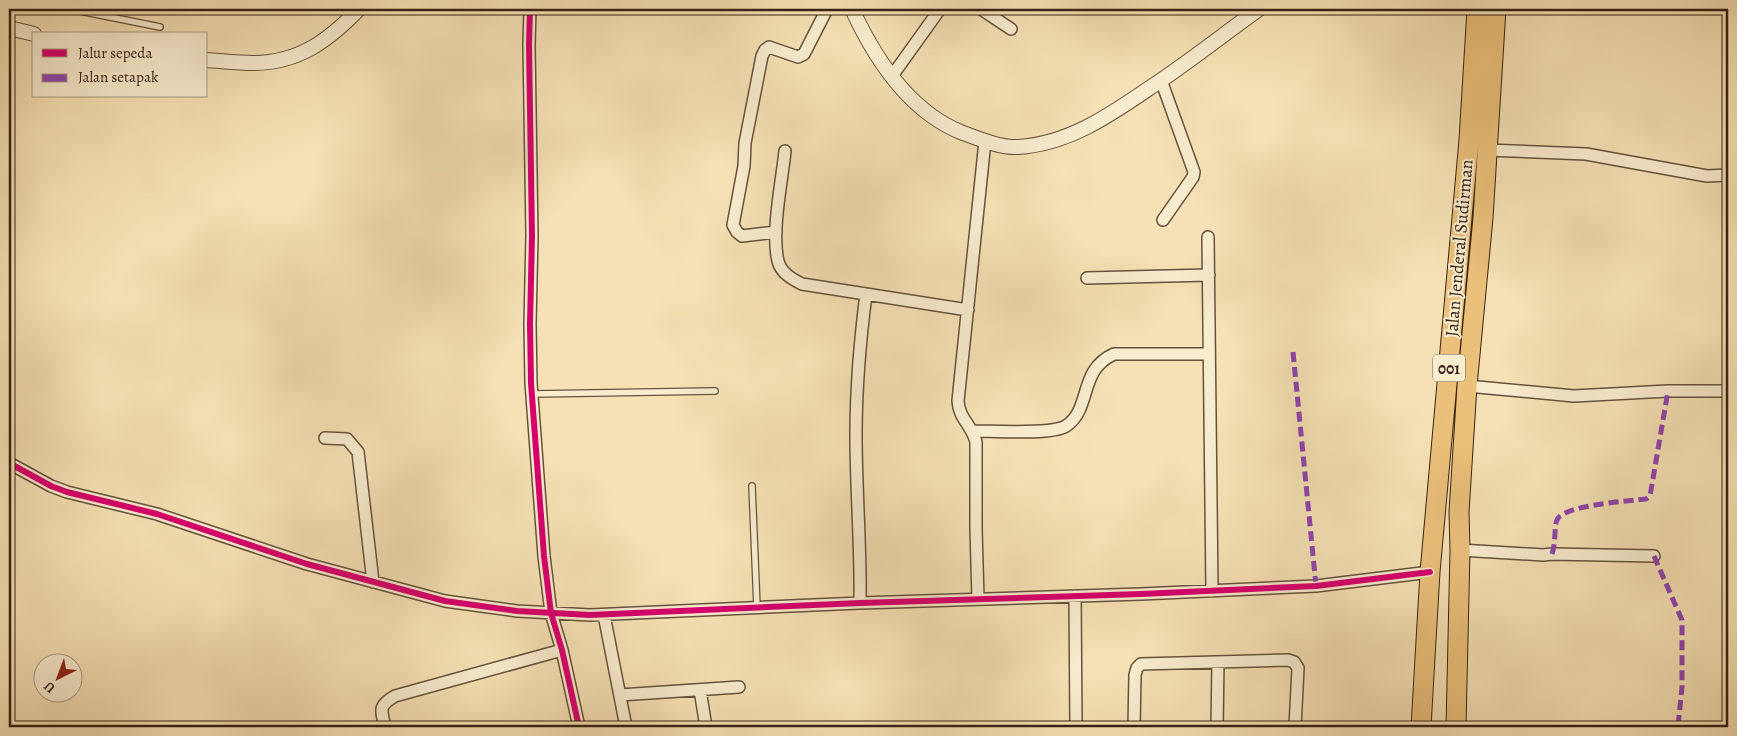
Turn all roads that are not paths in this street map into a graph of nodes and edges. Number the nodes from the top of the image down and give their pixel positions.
1 (70, 9) edge
2 (359, 9) edge
3 (530, 9) edge
4 (827, 9) edge
5 (852, 9) edge
6 (940, 9) edge
7 (981, 9) edge
8 (1259, 9) edge
9 (1477, 9) edge
10 (1496, 9) edge
11 (160, 27) dead end
12 (9, 28) edge
13 (1011, 29) dead end
14 (32, 34) edge
15 (208, 60) edge
16 (892, 76) junction
17 (1161, 80) junction
18 (985, 142) junction
19 (1487, 150) junction
20 (785, 151) dead end
21 (1728, 175) edge
22 (1163, 220) dead end
23 (776, 232) junction
24 (1208, 237) dead end
25 (1208, 275) junction
26 (1088, 278) dead end
27 (866, 294) junction
28 (968, 310) junction
29 (1209, 354) junction
30 (1467, 386) junction
31 (715, 391) dead end
32 (1728, 391) edge
33 (532, 394) junction
34 (973, 431) junction
35 (325, 438) dead end
36 (9, 463) edge
37 (752, 486) dead end
38 (1436, 509) junction
39 (1459, 512) junction
40 (1460, 550) junction
41 (1654, 556) dead end
42 (1430, 572) junction
43 (373, 582) junction
44 (1212, 591) junction
45 (1075, 596) junction
46 (978, 599) junction
47 (860, 602) junction
48 (757, 607) junction
49 (551, 613) junction
50 (604, 614) junction
51 (562, 650) junction
52 (1218, 662) junction
53 (739, 687) dead end
54 (700, 690) junction
55 (620, 695) junction
56 (385, 727) edge
57 (579, 727) edge
58 (626, 727) edge
59 (706, 727) edge
60 (1076, 727) edge
61 (1134, 727) edge
62 (1217, 727) edge
63 (1295, 727) edge
64 (1421, 727) edge
65 (1456, 727) edge

1 - 11 lane
2 - 15 street
3 - 33 street
4 - 23 street
5 - 16 street
6 - 16 street
7 - 13 street
8 - 17 street
9 - 38 highway, Jalan Jenderal Sudirman / 001
10 - 19 highway, Jalan Jenderal Sudirman / 001
12 - 14 street
16 - 18 street
17 - 18 street
17 - 22 street
18 - 28 street
19 - 21 street
19 - 30 highway, Jalan Jenderal Sudirman / 001
20 - 23 street
23 - 27 street
24 - 25 street
25 - 26 street
25 - 29 street
27 - 28 street
27 - 47 street
28 - 34 street
29 - 34 street
29 - 44 street
30 - 32 street
30 - 39 highway, Jalan Jenderal Sudirman / 001
31 - 33 lane
33 - 49 street
34 - 46 street
35 - 43 street
36 - 43 street
37 - 48 lane
38 - 39 highway
38 - 42 highway, Jalan Jenderal Sudirman / 001
39 - 40 highway, Jalan Jenderal Sudirman / 001
40 - 41 street
40 - 65 highway, Jalan Jenderal Sudirman / 001
42 - 44 street
42 - 64 highway, Jalan Jenderal Sudirman / 001
43 - 49 street
44 - 45 street
45 - 46 street
45 - 60 street
46 - 47 street
47 - 48 street
48 - 50 street
49 - 50 street
49 - 51 street
50 - 55 street
51 - 56 street
51 - 57 street
52 - 61 street
52 - 62 street
52 - 63 street
53 - 54 street
54 - 55 street
54 - 59 street
55 - 58 street

